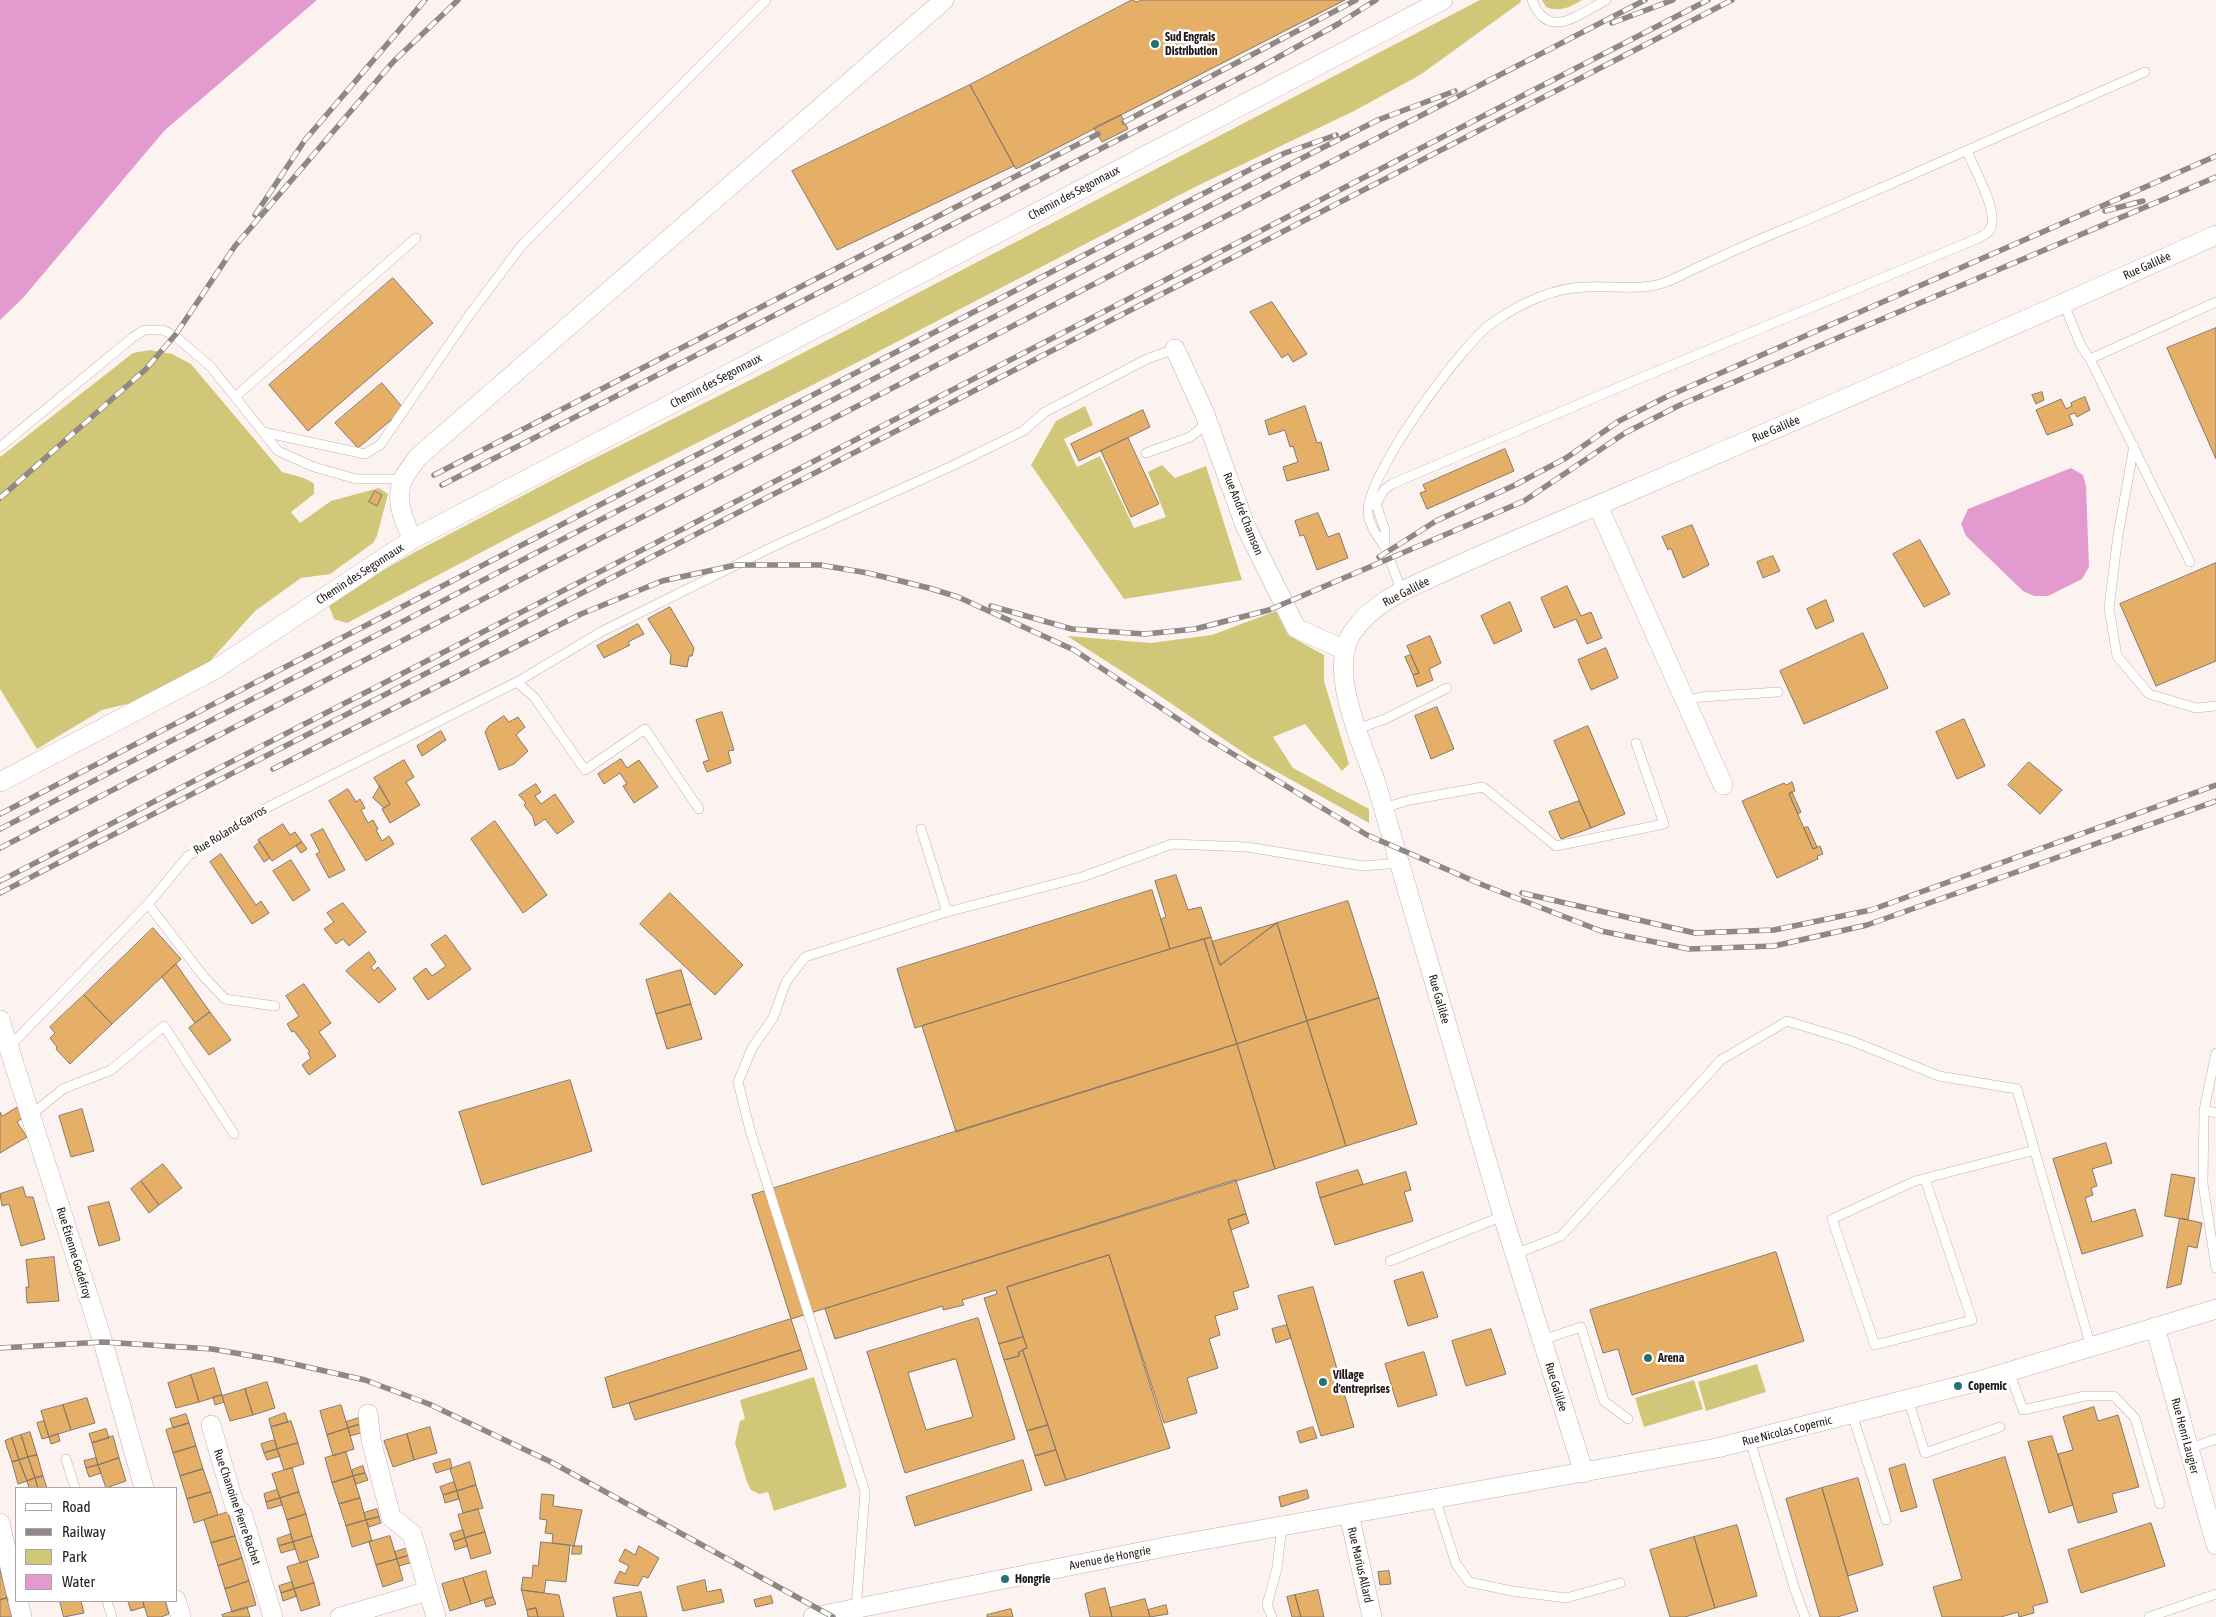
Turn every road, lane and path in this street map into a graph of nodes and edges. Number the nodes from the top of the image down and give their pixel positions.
1 (766, 0) edge
2 (944, 0) edge
3 (1443, 0) edge
4 (1532, 0) edge
5 (1606, 0) edge
6 (2144, 72) dead end
7 (1967, 152) junction
8 (2216, 235) edge
9 (416, 238) dead end
10 (2216, 302) edge
11 (2064, 304) junction
12 (1174, 349) joint
13 (2090, 359) junction
14 (235, 397) junction
15 (1208, 423) junction
16 (263, 432) junction
17 (2134, 446) junction
18 (0, 447) edge
19 (1146, 453) dead end
20 (403, 479) junction
21 (1598, 506) junction
22 (413, 539) junction
23 (1385, 547) junction
24 (2190, 562) dead end
25 (1402, 592) junction
26 (1345, 650) junction
27 (517, 682) junction
28 (1446, 688) dead end
29 (1778, 692) dead end
30 (1686, 701) junction
31 (2216, 706) edge
32 (1357, 729) junction
33 (1636, 743) dead end
34 (0, 782) edge
35 (1723, 785) dead end
36 (1384, 808) junction
37 (698, 809) dead end
38 (921, 829) dead end
39 (1400, 863) junction
40 (148, 904) junction
41 (947, 912) junction
42 (275, 1006) dead end
43 (0, 1020) edge
44 (5, 1050) edge
45 (2216, 1053) edge
46 (2204, 1110) junction
47 (2216, 1113) edge
48 (31, 1115) junction
49 (234, 1134) dead end
50 (2035, 1150) junction
51 (1925, 1179) junction
52 (1503, 1216) junction
53 (1515, 1254) junction
54 (1390, 1261) dead end
55 (2216, 1268) edge
56 (2216, 1309) edge
57 (2155, 1327) junction
58 (1542, 1340) junction
59 (2091, 1346) junction
60 (2009, 1371) junction
61 (1908, 1399) junction
62 (368, 1414) dead end
63 (1852, 1414) junction
64 (1628, 1418) dead end
65 (210, 1425) dead end
66 (2000, 1427) dead end
67 (2216, 1439) edge
68 (1750, 1440) junction
69 (2188, 1449) junction
70 (66, 1459) dead end
71 (1584, 1473) junction
72 (75, 1487) edge
73 (144, 1487) edge
74 (1435, 1498) junction
75 (2160, 1504) dead end
76 (1349, 1514) junction
77 (1886, 1520) dead end
78 (0, 1523) edge
79 (1282, 1526) junction
80 (2216, 1545) edge
81 (12, 1558) edge
82 (1620, 1583) dead end
83 (15, 1584) edge
84 (428, 1591) junction
85 (2216, 1594) edge
86 (18, 1602) edge
87 (107, 1602) edge
88 (177, 1602) edge
89 (856, 1609) junction
90 (22, 1617) edge
91 (112, 1617) edge
92 (181, 1617) edge
93 (273, 1617) edge
94 (340, 1617) edge
95 (436, 1617) edge
96 (813, 1617) edge
97 (1272, 1617) edge
98 (1372, 1617) edge
99 (1805, 1617) edge
100 (2149, 1617) edge

1 - 16 lane
2 - 20 street
3 - 22 street, Chemin des Segonnaux
4 - 5 lane
6 - 7 lane
7 - 23 lane
7 - 23 lane
8 - 11 street, Rue Galilée
9 - 14 lane
10 - 13 lane
11 - 13 lane
11 - 21 street, Rue Galilée
12 - 15 street, Rue André Chamson
12 - 27 lane, Rue Roland-Garros
13 - 17 lane
14 - 16 lane
14 - 18 lane
15 - 19 lane
15 - 26 street, Rue André Chamson
16 - 20 lane
17 - 24 lane
17 - 31 lane
20 - 22 street
21 - 25 street, Rue Galilée
21 - 30 street
22 - 34 street, Chemin des Segonnaux
23 - 25 lane
25 - 26 street, Rue Galilée
26 - 32 street, Rue Galilée
27 - 37 lane
27 - 40 lane, Rue Roland-Garros
28 - 32 lane
29 - 30 lane
30 - 35 street
32 - 36 street, Rue Galilée
33 - 36 lane
36 - 39 street, Rue Galilée
38 - 41 lane
39 - 41 lane
39 - 52 street, Rue Galilée
40 - 42 lane
40 - 44 lane, Rue Roland-Garros
41 - 89 lane
43 - 44 street, Rue Étienne Godefroy
44 - 48 street, Rue Étienne Godefroy
45 - 46 lane
46 - 47 lane
46 - 55 lane
48 - 49 lane
48 - 73 street, Rue Étienne Godefroy
50 - 51 lane
50 - 53 lane
50 - 59 lane
51 - 51 lane
52 - 53 street, Rue Galilée
52 - 54 lane
53 - 58 street, Rue Galilée
56 - 57 street, Rue Nicolas Copernic
57 - 59 street, Rue Nicolas Copernic
57 - 69 street, Rue Henri Laugier
58 - 64 lane
58 - 71 street, Rue Galilée
59 - 60 street, Rue Nicolas Copernic
60 - 61 street, Rue Nicolas Copernic
60 - 75 lane
61 - 63 street, Rue Nicolas Copernic
61 - 66 lane
62 - 84 street
63 - 68 street, Rue Nicolas Copernic
63 - 77 lane
65 - 93 street, Rue Chanoine Pierre Rachet
67 - 69 lane
68 - 71 street, Rue Nicolas Copernic
68 - 99 lane
69 - 80 street, Rue Henri Laugier
70 - 72 lane
71 - 74 street, Rue Nicolas Copernic
74 - 76 street, Rue Nicolas Copernic
74 - 82 lane
76 - 79 street, Avenue de Hongrie
76 - 98 street, Rue Marius Allard
78 - 81 street
79 - 89 street, Avenue de Hongrie
79 - 97 lane
81 - 83 street
84 - 94 street
84 - 95 street
85 - 100 lane
86 - 90 street
87 - 91 lane
88 - 92 street
89 - 96 street, Avenue de Hongrie

